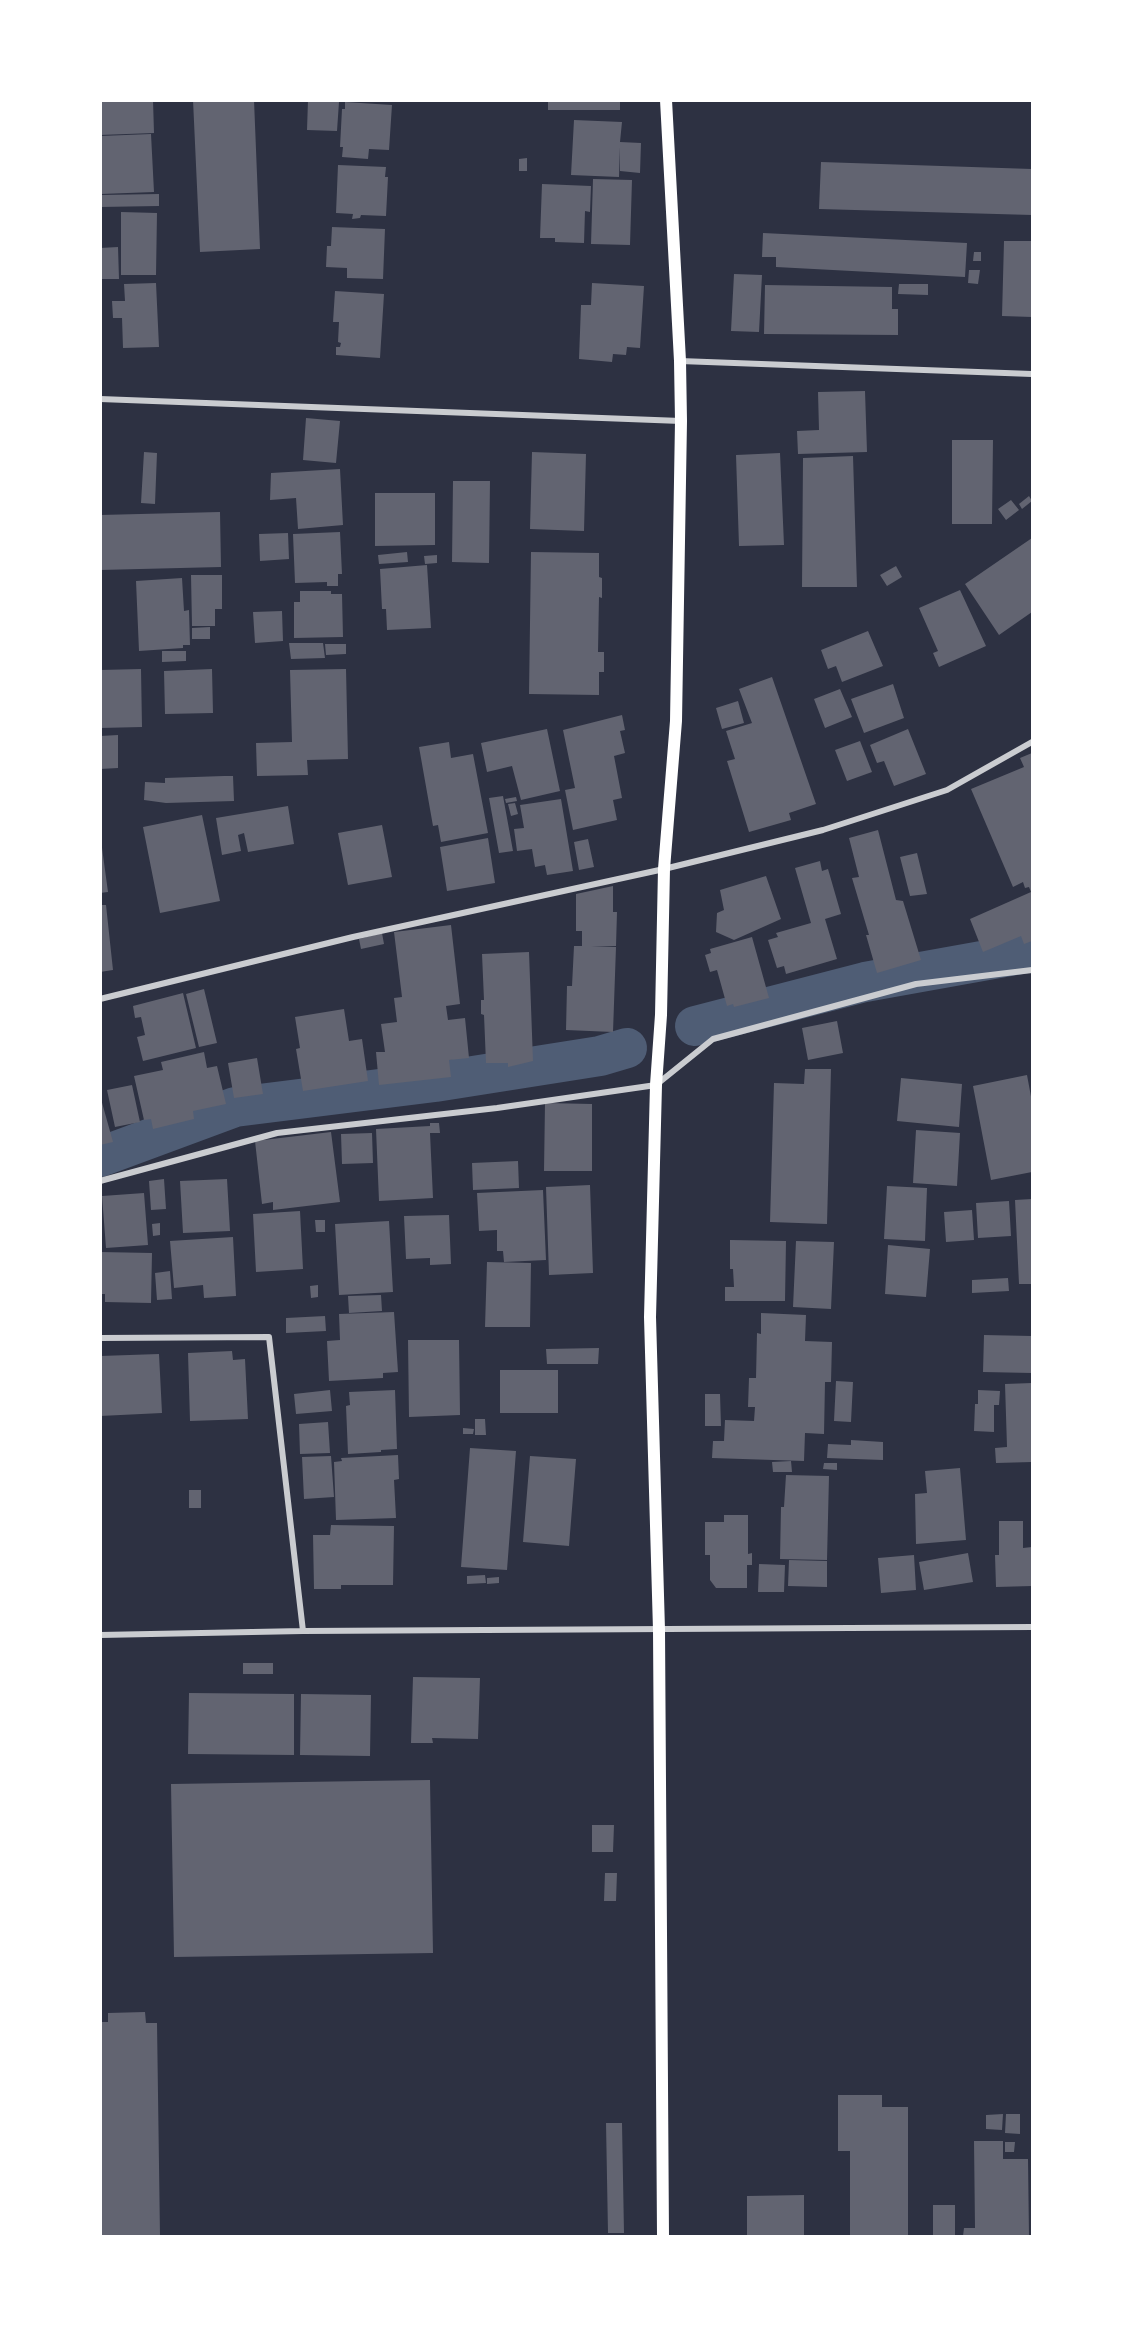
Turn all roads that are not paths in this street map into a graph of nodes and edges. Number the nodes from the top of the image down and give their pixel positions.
1 (666, 100) edge
2 (680, 361) junction
3 (1032, 374) edge
4 (100, 399) edge
5 (681, 421) junction
6 (1032, 742) edge
7 (664, 869) junction
8 (1032, 970) edge
9 (100, 999) edge
10 (656, 1085) junction
11 (100, 1180) edge
12 (100, 1338) edge
13 (1032, 1627) edge
14 (659, 1630) junction
15 (303, 1631) junction
16 (100, 1635) edge
17 (663, 2236) edge

1 - 2 main road
2 - 3 street
2 - 5 main road
4 - 5 street
5 - 7 main road
6 - 7 street
7 - 9 street
7 - 10 main road
8 - 10 street
10 - 11 street
10 - 14 main road
12 - 15 street
13 - 14 street
14 - 15 street
14 - 17 main road
15 - 16 street

